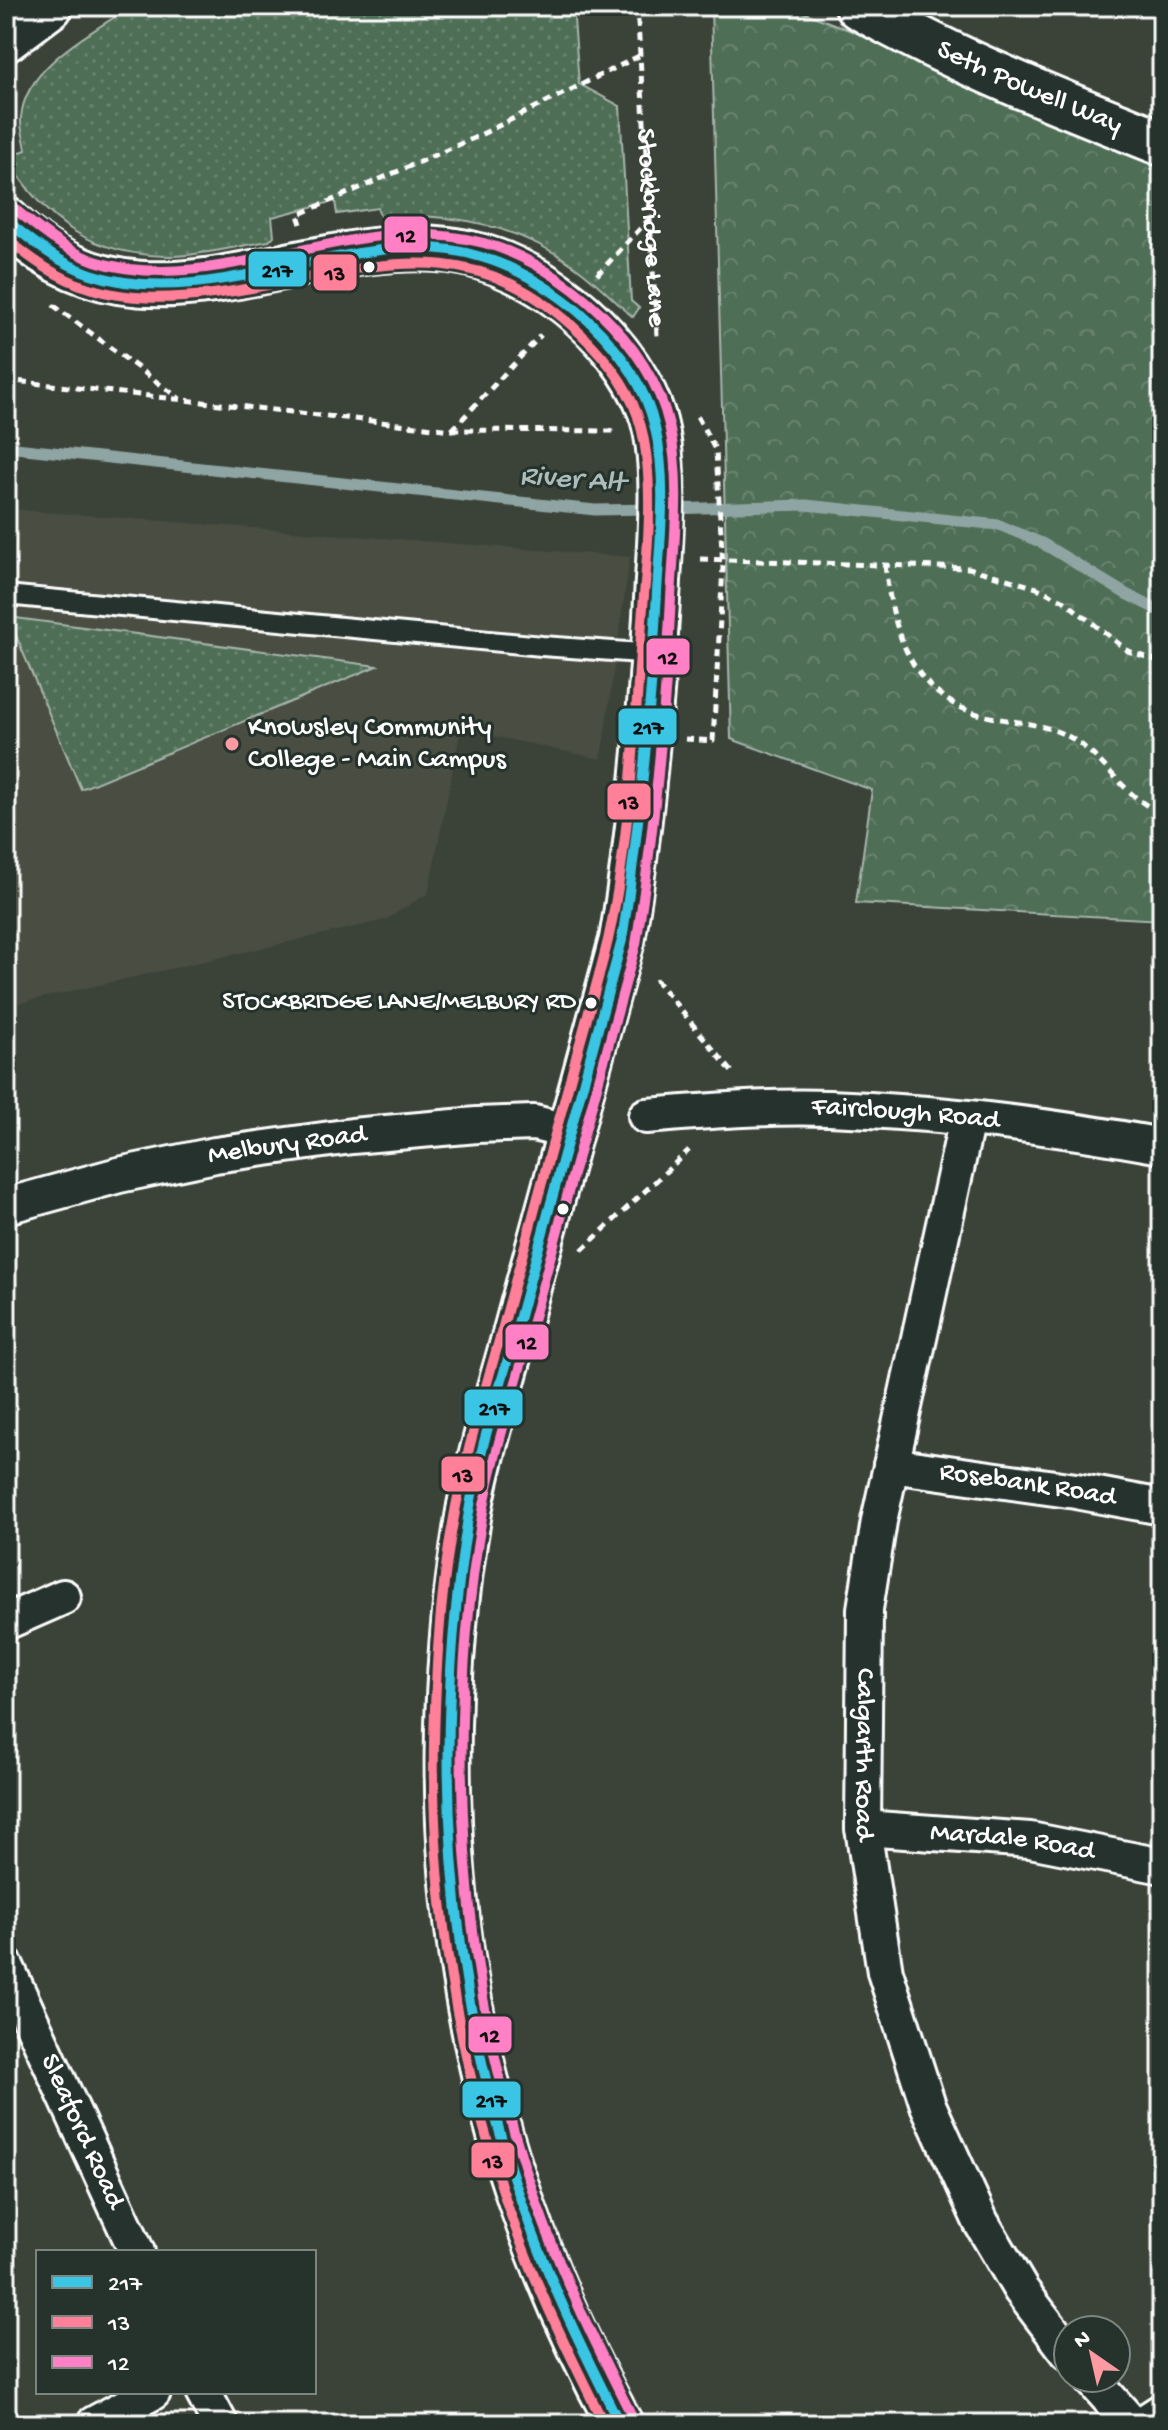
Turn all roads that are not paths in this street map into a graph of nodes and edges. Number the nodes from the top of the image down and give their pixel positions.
1 (50, 6) edge
2 (858, 6) edge
3 (6, 39) edge
4 (1162, 143) edge
5 (6, 220) edge
6 (6, 595) edge
7 (655, 654) junction
8 (646, 1116) dead end
9 (967, 1119) junction
10 (571, 1132) junction
11 (1162, 1146) edge
12 (6, 1206) edge
13 (891, 1465) junction
14 (1162, 1507) edge
15 (63, 1597) dead end
16 (6, 1622) edge
17 (863, 1828) junction
18 (1162, 1866) edge
19 (6, 1966) edge
20 (136, 2250) edge
21 (1052, 2331) edge
22 (149, 2394) edge
23 (204, 2394) edge
24 (1105, 2394) edge
25 (1162, 2411) edge
26 (94, 2424) edge
27 (220, 2424) edge
28 (620, 2424) edge
29 (1132, 2424) edge
30 (1142, 2424) edge

1 - 3 main road
2 - 4 main road, Seth Powell Way
5 - 7 main road, Stockbridge Lane
6 - 7 lane
7 - 10 main road, Stockbridge Lane
8 - 9 street, Fairclough Road
9 - 11 street, Fairclough Road
9 - 13 street, Calgarth Road
10 - 12 street, Melbury Road
10 - 28 main road, Stockbridge Lane
13 - 14 street, Rosebank Road
13 - 17 street, Calgarth Road
15 - 16 street
17 - 18 street, Mardale Road
17 - 21 street, Calgarth Road
19 - 20 street, Sleaford Road
22 - 26 street
23 - 27 street
24 - 29 street
25 - 30 street

